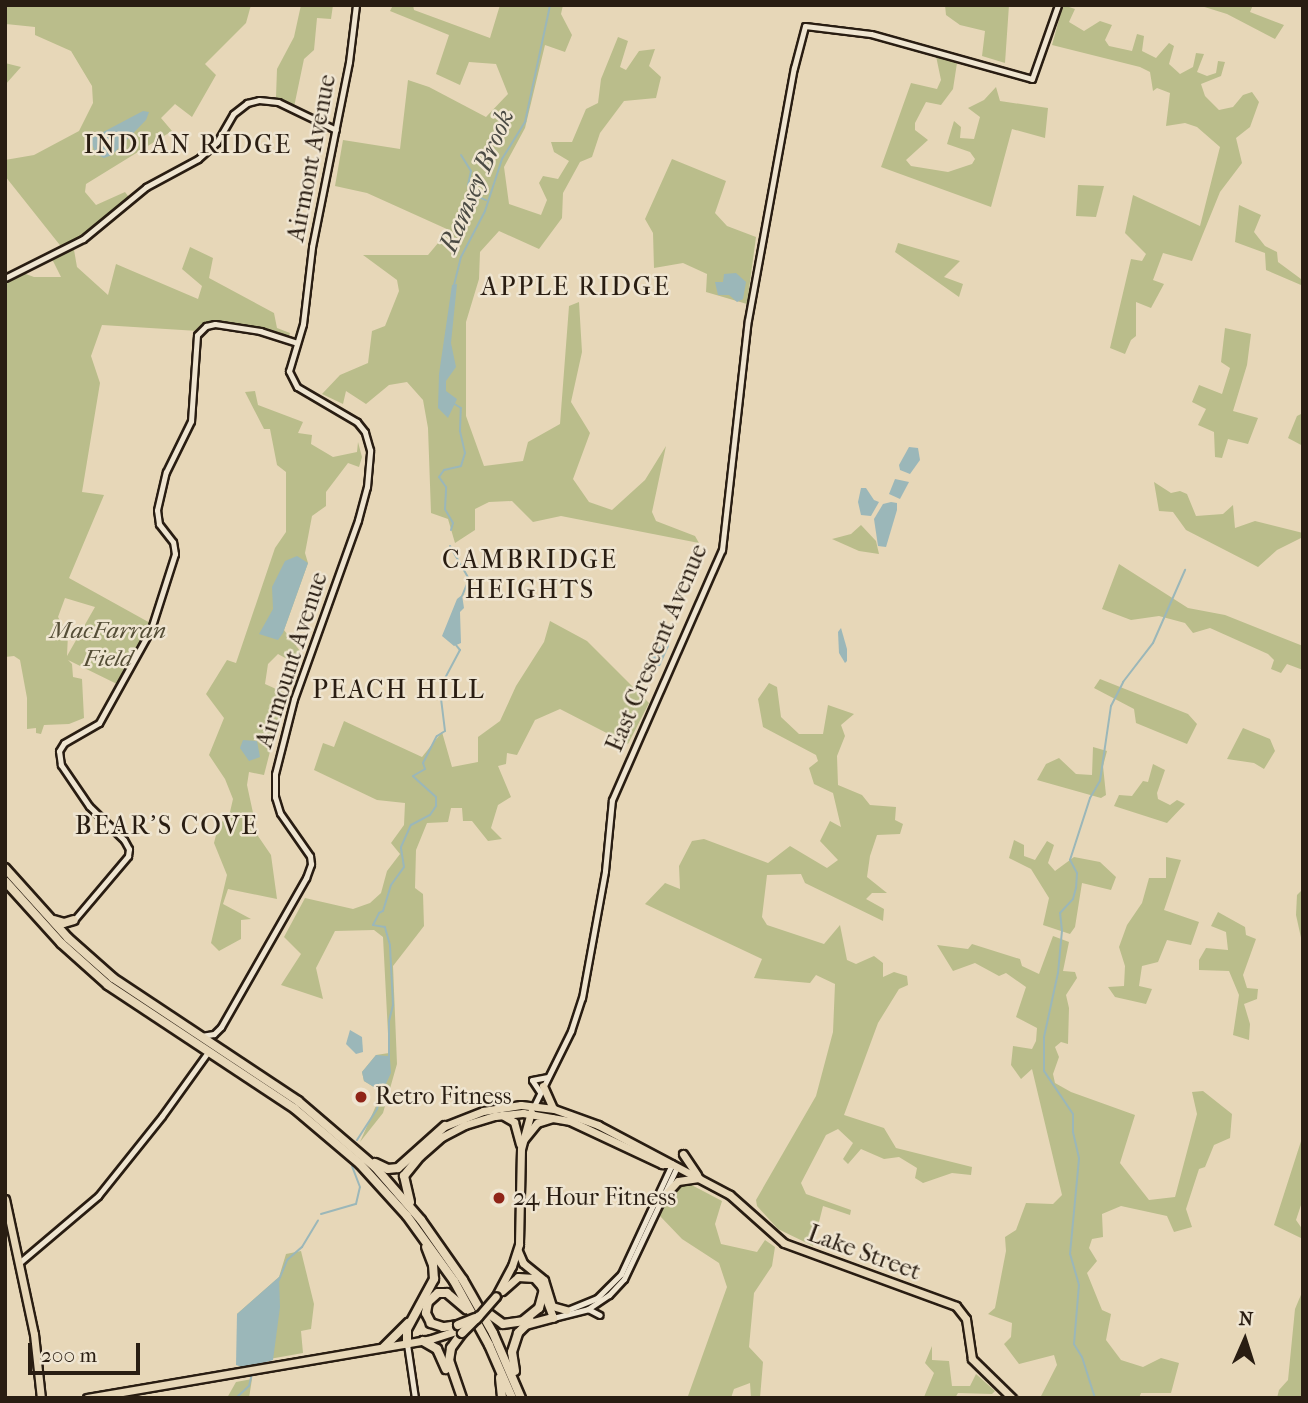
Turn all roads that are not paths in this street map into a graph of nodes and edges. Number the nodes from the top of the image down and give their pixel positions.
1 (356, 5) edge
2 (1058, 5) edge
3 (336, 130) junction
4 (5, 278) edge
5 (303, 317) joint
6 (296, 343) junction
7 (5, 868) edge
8 (5, 881) edge
9 (47, 916) junction
10 (74, 920) junction
11 (77, 946) junction
12 (220, 1027) junction
13 (198, 1036) junction
14 (222, 1051) junction
15 (208, 1052) junction
16 (548, 1077) junction
17 (541, 1090) junction
18 (554, 1109) junction
19 (532, 1110) junction
20 (501, 1115) junction
21 (557, 1117) junction
22 (445, 1126) joint
23 (521, 1146) junction
24 (358, 1151) junction
25 (683, 1154) dead end
26 (420, 1156) joint
27 (675, 1166) junction
28 (699, 1178) junction
29 (662, 1198) junction
30 (5, 1199) edge
31 (414, 1212) junction
32 (417, 1228) junction
33 (517, 1251) junction
34 (19, 1263) junction
35 (543, 1293) junction
36 (472, 1296) junction
37 (496, 1296) junction
38 (599, 1300) junction
39 (588, 1309) junction
40 (566, 1310) junction
41 (600, 1315) dead end
42 (551, 1317) junction
43 (478, 1318) joint
44 (413, 1319) junction
45 (518, 1323) junction
46 (460, 1329) junction
47 (483, 1334) junction
48 (422, 1341) junction
49 (407, 1343) junction
50 (384, 1347) junction
51 (495, 1358) junction
52 (41, 1397) edge
53 (86, 1398) edge
54 (415, 1398) edge
55 (459, 1398) edge
56 (502, 1398) edge
57 (512, 1398) edge
58 (522, 1398) edge
59 (1012, 1398) edge

1 - 3 street, Airmont Avenue
2 - 16 street, East Crescent Avenue
3 - 4 street
3 - 5 street, Airmont Avenue
5 - 6 street, Airmount Avenue
6 - 10 street
6 - 12 street, Airmount Avenue
7 - 9 highway
8 - 15 highway
9 - 10 highway
9 - 11 highway
10 - 11 highway
11 - 13 highway
12 - 13 street
12 - 14 street
13 - 14 highway
14 - 24 highway
15 - 32 highway
15 - 34 street
16 - 17 street, East Crescent Avenue
16 - 17 street
17 - 18 main road
17 - 19 street, East Crescent Avenue
18 - 19 main road, Lake Street
18 - 27 main road, Lake Street
19 - 20 main road, Lake Street
19 - 21 main road, Lake Street
19 - 22 main road, Lake Street
19 - 23 main road, East Crescent Avenue
20 - 23 main road
20 - 26 main road, Lake Street
21 - 23 main road
21 - 27 main road, Lake Street
22 - 24 highway
23 - 33 main road, East Crescent Avenue
24 - 31 highway
25 - 28 main road
26 - 31 highway
27 - 28 main road, Lake Street
27 - 29 street
27 - 38 street
28 - 29 main road
28 - 59 main road, Lake Street
29 - 38 street
30 - 34 main road
31 - 36 highway
32 - 44 highway
32 - 47 highway
33 - 37 main road, East Crescent Avenue
33 - 40 main road
34 - 52 main road
35 - 37 main road
35 - 42 main road
35 - 45 highway
36 - 45 highway
36 - 58 highway
37 - 43 main road, East Crescent Avenue, bridge
38 - 39 street
38 - 40 street
39 - 41 street
39 - 42 street
40 - 42 street
42 - 45 highway
42 - 58 highway
43 - 46 highway, bridge
44 - 49 highway
44 - 50 highway
46 - 47 highway
46 - 48 main road
46 - 55 highway
47 - 51 highway
48 - 49 main road
48 - 55 highway
49 - 50 main road
49 - 54 street
50 - 53 main road
51 - 56 highway
51 - 57 highway

